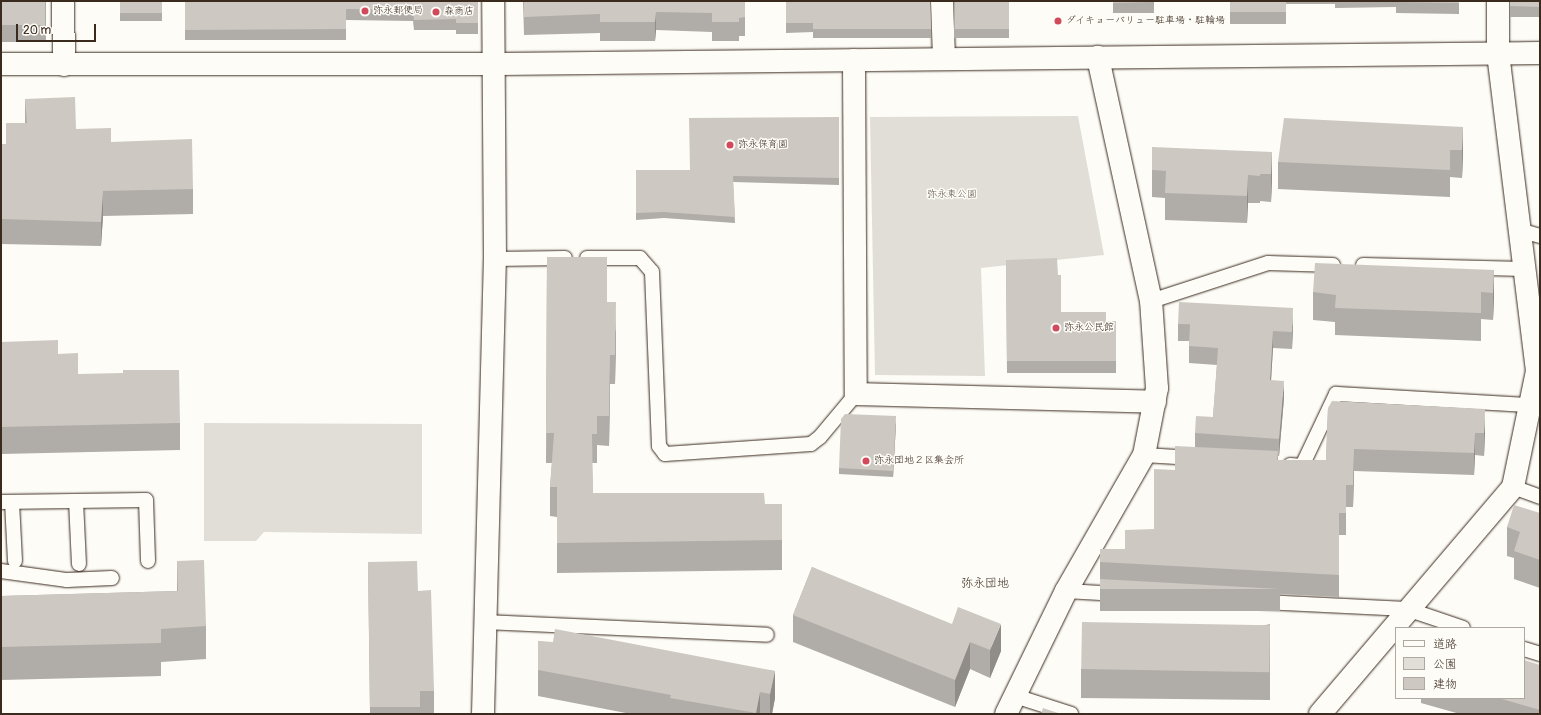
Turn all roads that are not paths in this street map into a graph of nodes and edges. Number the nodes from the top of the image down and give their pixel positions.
1 (63, 1) edge
2 (493, 1) edge
3 (942, 1) edge
4 (1498, 1) edge
5 (1540, 53) edge
6 (1498, 54) junction
7 (1098, 57) junction
8 (944, 58) junction
9 (854, 60) junction
10 (1, 64) edge
11 (493, 64) junction
12 (64, 65) junction
13 (1520, 230) junction
14 (1540, 236) edge
15 (495, 259) junction
16 (1524, 269) junction
17 (1151, 301) junction
18 (1538, 371) edge
19 (856, 394) junction
20 (1155, 402) junction
21 (1529, 405) junction
22 (1144, 455) junction
23 (1207, 459) edge
24 (1278, 464) edge
25 (1513, 487) junction
26 (1540, 497) edge
27 (76, 501) junction
28 (7, 502) edge
29 (15, 561) dead end
30 (148, 561) dead end
31 (79, 564) dead end
32 (1, 571) edge
33 (112, 578) dead end
34 (1066, 591) junction
35 (1130, 594) edge
36 (1249, 601) edge
37 (1407, 609) junction
38 (486, 622) junction
39 (1460, 627) edge
40 (767, 635) dead end
41 (1525, 648) edge
42 (1540, 654) edge
43 (1011, 705) edge
44 (483, 714) edge
45 (1071, 714) edge
46 (1320, 714) edge

1 - 12 street
2 - 11 street
3 - 8 street
4 - 6 street
5 - 6 street
6 - 7 street
6 - 13 street
7 - 8 street
7 - 17 street
8 - 9 street
9 - 11 street
9 - 19 street
10 - 12 street
11 - 12 street
11 - 15 street
13 - 14 lane
13 - 16 street
15 - 19 lane
15 - 38 street
16 - 17 lane
16 - 18 street
17 - 20 street
18 - 21 street
19 - 20 street
20 - 22 street
21 - 24 lane
21 - 25 street
22 - 23 lane
22 - 34 street
25 - 26 lane
25 - 37 street
27 - 28 lane
27 - 30 lane
27 - 31 lane
28 - 29 lane
32 - 33 lane
34 - 35 lane
34 - 43 street
36 - 37 lane
37 - 39 lane
37 - 46 street
38 - 40 lane
38 - 44 street
41 - 42 lane
43 - 45 lane

